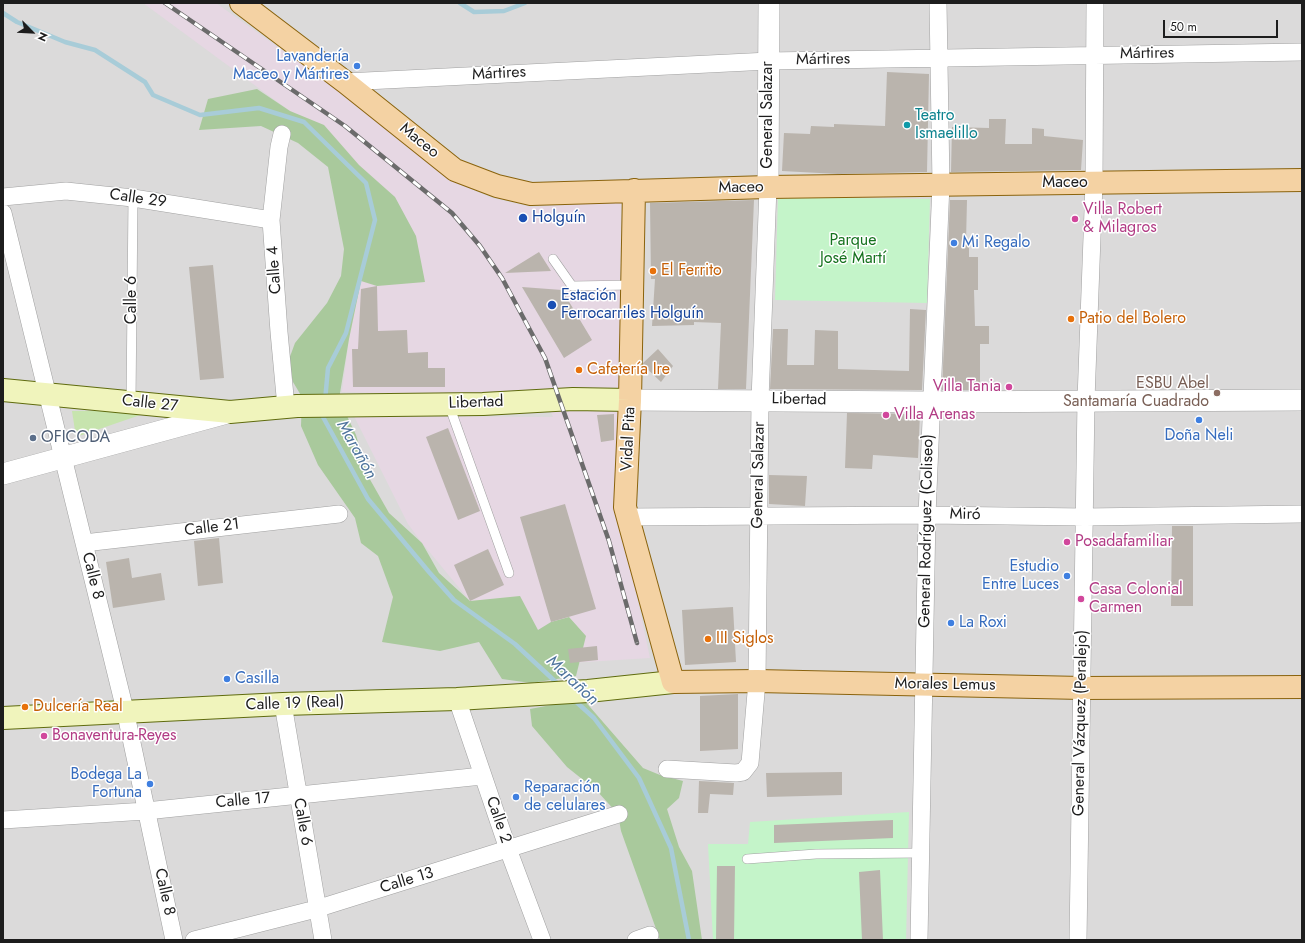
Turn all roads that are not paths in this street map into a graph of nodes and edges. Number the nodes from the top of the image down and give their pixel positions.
1 (241, 3) edge
2 (769, 3) edge
3 (938, 3) edge
4 (1095, 3) edge
5 (1302, 52) edge
6 (1095, 55) junction
7 (939, 58) junction
8 (769, 61) junction
9 (345, 82) junction
10 (282, 134) dead end
11 (1302, 180) edge
12 (1094, 183) junction
13 (941, 184) junction
14 (768, 187) junction
15 (634, 190) junction
16 (3, 197) edge
17 (133, 198) junction
18 (3, 214) edge
19 (271, 220) junction
20 (552, 259) dead end
21 (632, 285) junction
22 (3, 390) edge
23 (47, 395) junction
24 (630, 400) junction
25 (760, 400) junction
26 (1086, 400) junction
27 (1302, 400) edge
28 (131, 402) junction
29 (930, 402) junction
30 (449, 404) junction
31 (292, 407) junction
32 (230, 412) junction
33 (64, 457) junction
34 (3, 474) edge
35 (339, 514) dead end
36 (1302, 514) edge
37 (759, 515) junction
38 (927, 515) junction
39 (628, 517) junction
40 (1085, 517) junction
41 (84, 543) junction
42 (509, 573) dead end
43 (757, 681) junction
44 (673, 682) junction
45 (924, 684) junction
46 (1302, 687) edge
47 (1082, 688) junction
48 (588, 691) joint
49 (457, 700) junction
50 (283, 704) junction
51 (125, 710) junction
52 (3, 718) edge
53 (667, 769) dead end
54 (482, 776) junction
55 (297, 796) junction
56 (146, 811) junction
57 (618, 814) dead end
58 (3, 820) edge
59 (508, 849) junction
60 (921, 853) junction
61 (748, 859) dead end
62 (316, 909) junction
63 (174, 940) edge
64 (194, 940) edge
65 (323, 940) edge
66 (542, 940) edge
67 (919, 940) edge
68 (1078, 940) edge

1 - 9 main road, Maceo
2 - 8 street, General Salazar
3 - 7 street, General Rodríguez (Coliseo)
4 - 6 street, General Vázquez (Peralejo)
5 - 6 street, Mártires
6 - 7 street, Mártires
6 - 12 street, General Vázquez (Peralejo)
7 - 8 street, Mártires
7 - 13 street, General Rodríguez (Coliseo)
8 - 9 street, Mártires
8 - 14 street, General Salazar
9 - 15 main road, Maceo
10 - 19 street, Calle 4
11 - 12 main road, Maceo
12 - 13 main road, Maceo
12 - 26 street, General Vázquez (Peralejo)
13 - 14 main road, Maceo
13 - 29 street, General Rodríguez (Coliseo)
14 - 15 main road, Maceo
14 - 25 street, General Salazar
15 - 21 main road, Vidal Pita
16 - 17 street, Calle 29
17 - 19 street, Calle 29
17 - 28 lane, Calle 6
18 - 23 street, Calle 8
19 - 31 street, Calle 4
20 - 21 lane
21 - 24 main road, Vidal Pita
22 - 23 main road, Calle 27
23 - 28 main road, Calle 27
23 - 33 street, Calle 8
24 - 25 street, Libertad
24 - 30 main road, Libertad
24 - 39 main road, Vidal Pita
25 - 29 street, Libertad
25 - 37 street, General Salazar
26 - 27 street, Libertad
26 - 29 street, Libertad
26 - 40 street, General Vázquez (Peralejo)
28 - 32 main road, Calle 27
29 - 38 street, General Rodríguez (Coliseo)
30 - 31 main road, Libertad
30 - 42 lane
31 - 32 main road, Calle 27
32 - 33 street
33 - 34 street
33 - 41 street, Calle 8
35 - 41 street, Calle 21
36 - 40 street, Miró
37 - 38 street, Miró
37 - 39 street, Miró
37 - 43 street, General Salazar
38 - 40 street, Miró
38 - 45 street, General Rodríguez (Coliseo)
39 - 44 main road, Vidal Pita
40 - 47 street, General Vázquez (Peralejo)
41 - 51 street, Calle 8
43 - 44 main road, Morales Lemus
43 - 45 main road, Morales Lemus
43 - 53 street, General Salazar
44 - 48 main road, Morales Lemus
45 - 47 main road, Morales Lemus
45 - 60 street, General Rodríguez (Coliseo)
46 - 47 main road, Morales Lemus
47 - 68 street, General Vázquez (Peralejo)
48 - 49 main road, Calle 19 (Real)
49 - 50 main road, Calle 19 (Real)
49 - 54 street, Calle 2
50 - 51 main road, Calle 19 (Real)
50 - 55 street, Calle 6
51 - 52 main road, Calle 19 (Real)
51 - 56 street, Calle 8
54 - 55 street, Calle 17
54 - 59 street, Calle 2
55 - 56 street, Calle 17
55 - 62 street, Calle 6
56 - 58 street, Calle 17
56 - 63 street, Calle 8
57 - 59 street, Calle 13
59 - 62 street, Calle 13
59 - 66 street, Calle 2
60 - 61 lane
60 - 67 street, General Rodríguez (Coliseo)
62 - 64 street, Calle 13
62 - 65 street, Calle 6

